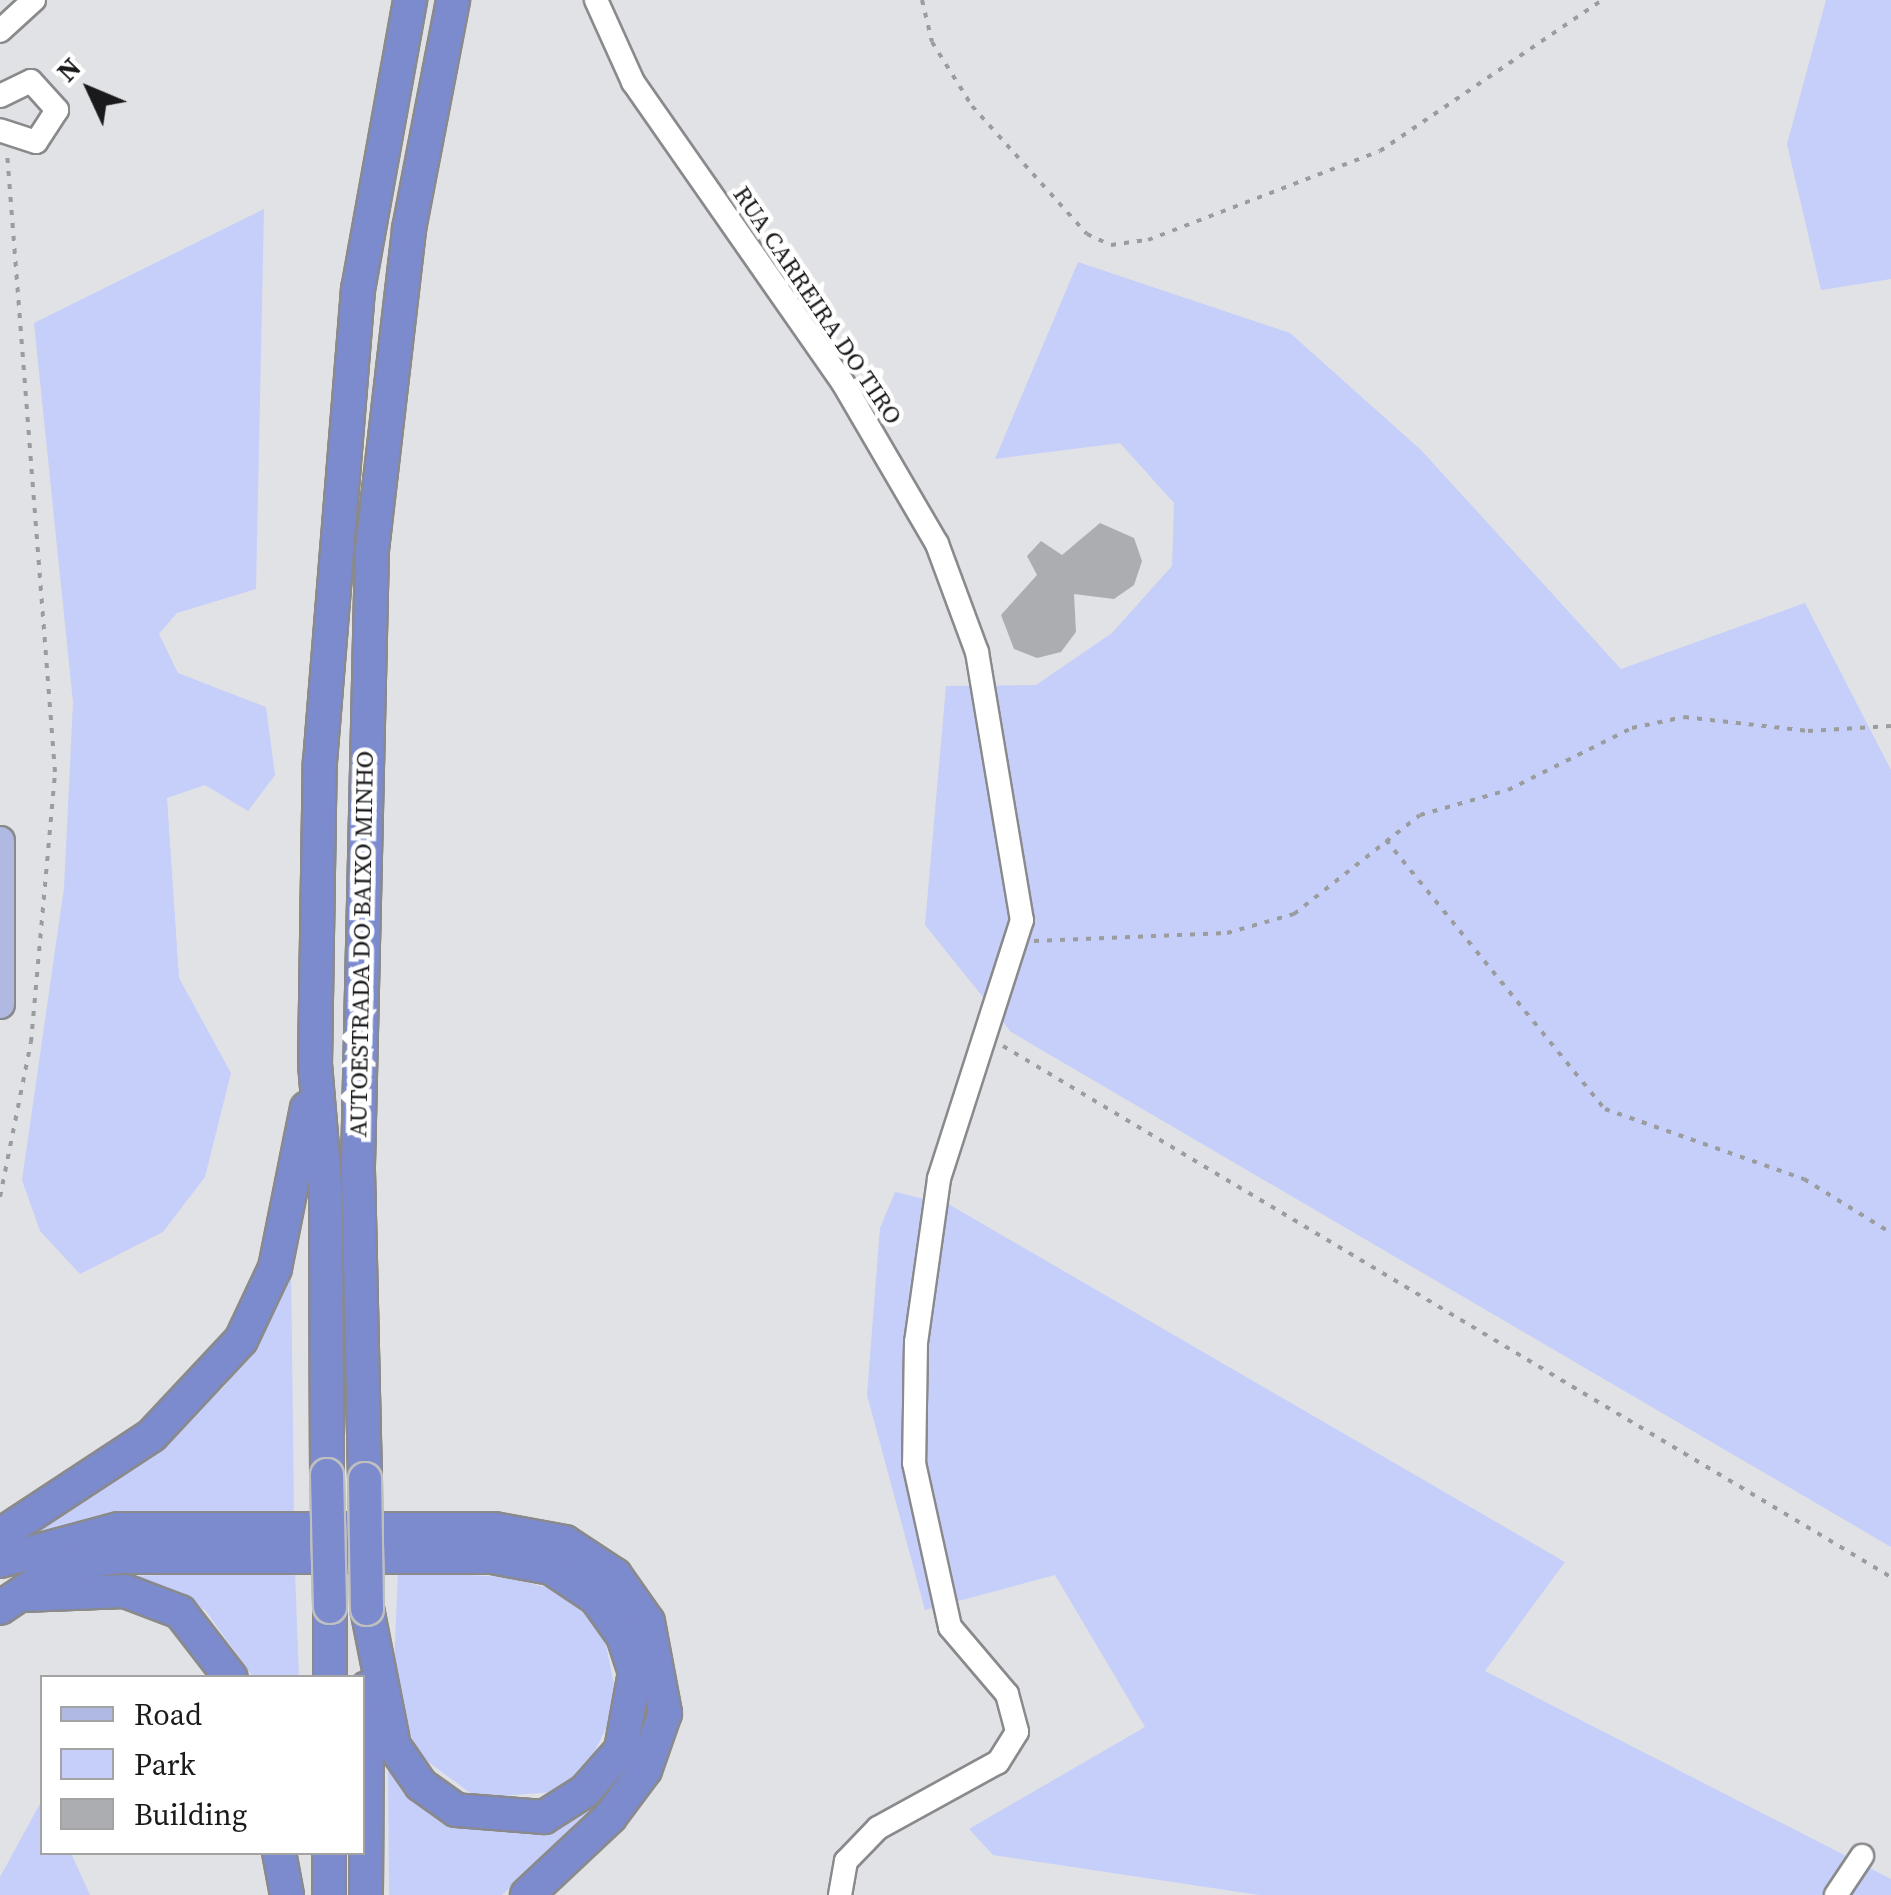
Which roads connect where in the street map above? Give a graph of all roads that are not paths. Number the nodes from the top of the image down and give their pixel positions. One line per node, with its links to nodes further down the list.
1 (34, 0): 5 (street)
2 (410, 0): 10 (highway, AUTOESTRADA DO BAIXO MINHO)
3 (453, 0): 14 (highway, AUTOESTRADA DO BAIXO MINHO, bridge)
4 (596, 0): 24 (street, RUA CARREIRA DO TIRO)
5 (0, 31)
6 (4, 84): 7 (street)
7 (3, 133)
8 (0, 841): 9 (main road)
9 (0, 1004)
10 (315, 1064): 11 (highway); 16 (highway, AUTOESTRADA DO BAIXO MINHO, bridge)
11 (0, 1535)
12 (0, 1561): 23 (highway)
13 (12, 1601): 14 (highway); 15 (highway)
14 (367, 1609): 22 (highway, AUTOESTRADA DO BAIXO MINHO)
15 (230, 1675)
16 (330, 1675)
17 (280, 1855): 20 (highway)
18 (329, 1855): 21 (highway)
19 (1862, 1856): 25 (street)
20 (287, 1895)
21 (329, 1895)
22 (366, 1895)
23 (527, 1895)
24 (840, 1895)
25 (1836, 1895)

